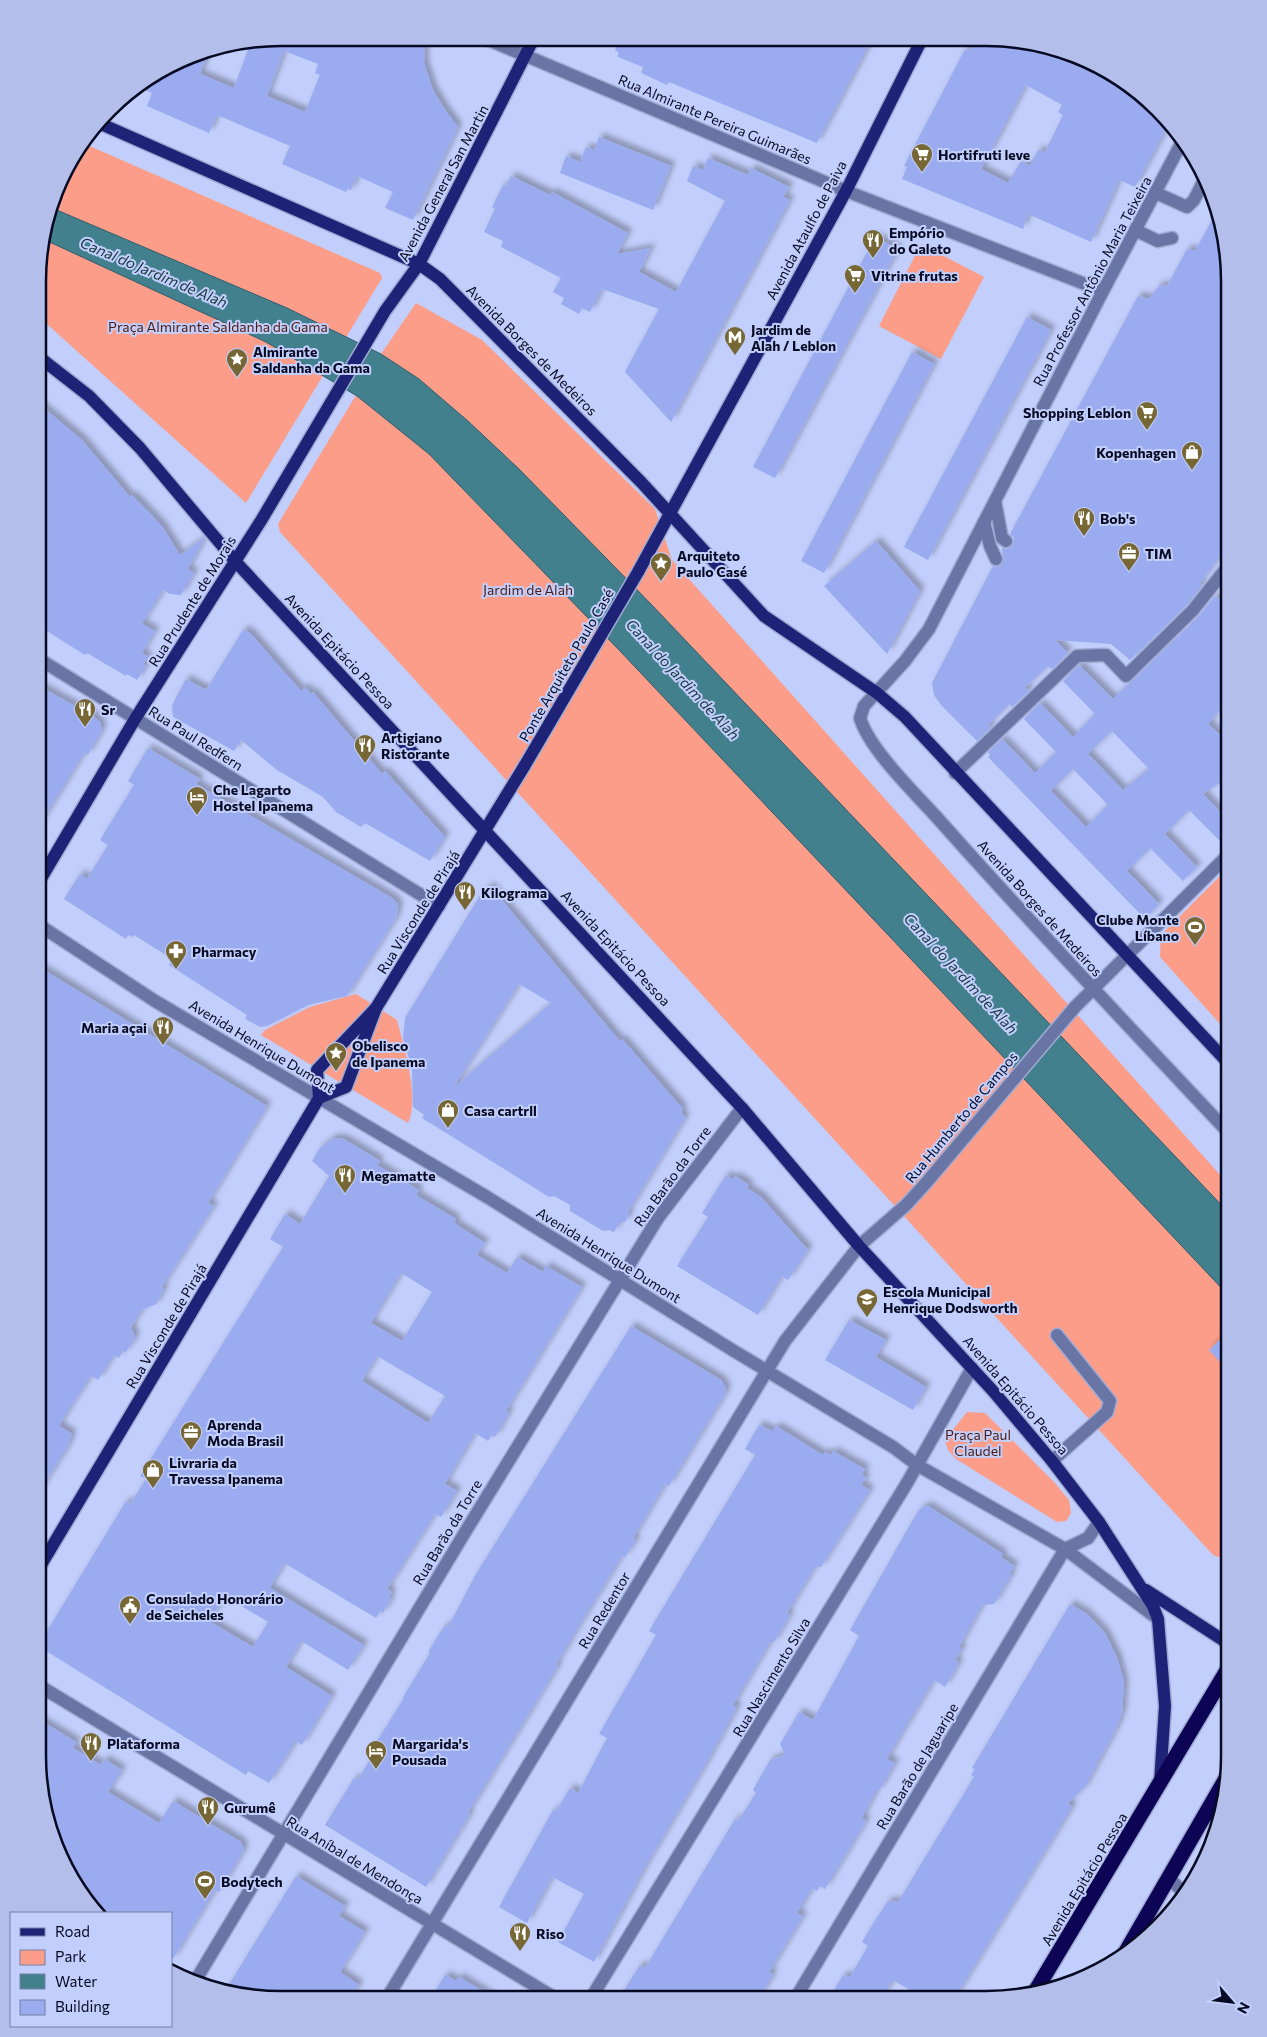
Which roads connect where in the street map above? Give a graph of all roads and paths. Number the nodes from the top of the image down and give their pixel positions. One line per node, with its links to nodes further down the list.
1 (504, 46): 4 (street, Rua Almirante Pereira Guimarães)
2 (530, 46): 4 (main road, Avenida General San Martin)
3 (918, 46): 8 (main road, Avenida Ataulfo de Paiva)
4 (526, 55): 8 (street, Rua Almirante Pereira Guimarães); 12 (main road, Avenida General San Martin)
5 (105, 126): 12 (main road, Avenida Borges de Medeiros)
6 (1179, 149): 9 (street, Rua Professor Antônio Maria Teixeira)
7 (1201, 186): 9 (street)
8 (846, 191): 13 (street, Rua Almirante Pereira Guimarães); 17 (main road, Avenida Ataulfo de Paiva)
9 (1156, 193): 10 (street, Rua Professor Antônio Maria Teixeira)
10 (1135, 230): 11 (street); 13 (street, Rua Professor Antônio Maria Teixeira)
11 (1172, 238)
12 (419, 264): 14 (main road, Avenida General San Martin); 17 (main road, Avenida Borges de Medeiros)
13 (1103, 291): 16 (street, Rua Professor Antônio Maria Teixeira)
14 (370, 336): 21 (main road, Rua Prudente de Morais)
15 (46, 362): 21 (main road, Avenida Epitácio Pessoa)
16 (995, 501): 18 (street, Rua Professor Antônio Maria Teixeira); 19 (street)
17 (670, 513): 24 (main road, Avenida Borges de Medeiros); 27 (main road, Ponte Arquiteto Paulo Casé, bridge)
18 (984, 522): 20 (street); 24 (street, Rua Professor Antônio Maria Teixeira)
19 (1006, 541)
20 (996, 559)
21 (235, 561): 25 (main road, Rua Prudente de Morais); 27 (main road, Avenida Epitácio Pessoa)
22 (1221, 575): 26 (street)
23 (46, 664): 25 (street, Rua Paul Redfern)
24 (877, 693): 26 (main road, Avenida Borges de Medeiros); 33 (street, Avenida Borges de Medeiros)
25 (135, 719): 29 (main road, Rua Prudente de Morais); 30 (street, Rua Paul Redfern)
26 (955, 773): 32 (main road, Avenida Borges de Medeiros)
27 (484, 831): 30 (main road, Rua Visconde de Pirajá); 37 (main road, Avenida Epitácio Pessoa)
28 (1221, 862): 32 (street, Rua Humberto de Campos)
29 (46, 870)
30 (439, 906): 34 (main road, Rua Visconde de Pirajá)
31 (46, 930): 36 (street, Avenida Henrique Dumont)
32 (1128, 954): 33 (street, Rua Humberto de Campos); 35 (main road, Avenida Borges de Medeiros)
33 (1093, 989): 38 (street, Avenida Borges de Medeiros); 39 (street, Rua Humberto de Campos)
34 (376, 1008): 36 (main road, Rua Visconde de Pirajá); 36 (main road, Rua Visconde de Pirajá)
35 (1221, 1055)
36 (319, 1098): 40 (street, Avenida Henrique Dumont); 48 (main road, Rua Visconde de Pirajá)
37 (742, 1108): 39 (main road, Avenida Epitácio Pessoa); 40 (street, Rua Barão da Torre)
38 (1221, 1125)
39 (860, 1246): 42 (main road, Avenida Epitácio Pessoa); 43 (street, Rua Redentor)
40 (621, 1280): 43 (street, Avenida Henrique Dumont); 56 (street, Rua Barão da Torre)
41 (1057, 1335): 44 (street)
42 (972, 1368): 44 (main road, Avenida Epitácio Pessoa); 45 (street, Rua Nascimento Silva)
43 (766, 1370): 45 (street, Avenida Henrique Dumont); 59 (street, Rua Redentor)
44 (1052, 1462): 46 (main road, Avenida Epitácio Pessoa)
45 (917, 1465): 47 (street, Avenida Henrique Dumont); 65 (street, Rua Nascimento Silva)
46 (1099, 1522): 47 (street); 49 (main road, Avenida Epitácio Pessoa)
47 (1065, 1549): 50 (street, Avenida Henrique Dumont); 66 (street, Rua Barão de Jaguaripe)
48 (46, 1557)
49 (1140, 1586): 50 (main road, Avenida Epitácio Pessoa); 51 (main road, Avenida Epitácio Pessoa)
50 (1158, 1619): 54 (main road, Avenida Epitácio Pessoa)
51 (1221, 1639)
52 (1221, 1680): 54 (highway, Avenida Epitácio Pessoa)
53 (46, 1690): 56 (street, Rua Aníbal de Mendonça)
54 (1159, 1785): 62 (highway, Avenida Epitácio Pessoa)
55 (1218, 1793): 57 (highway)
56 (283, 1834): 59 (street, Rua Aníbal de Mendonça); 61 (street, Rua Barão da Torre)
57 (1170, 1879): 58 (street); 60 (highway)
58 (1179, 1888)
59 (432, 1923): 63 (street, Rua Redentor); 64 (street, Rua Aníbal de Mendonça)
60 (1135, 1937)
61 (198, 1975)
62 (1039, 1985)
63 (391, 1991)
64 (544, 1991)
65 (596, 1991)
66 (800, 1991)

